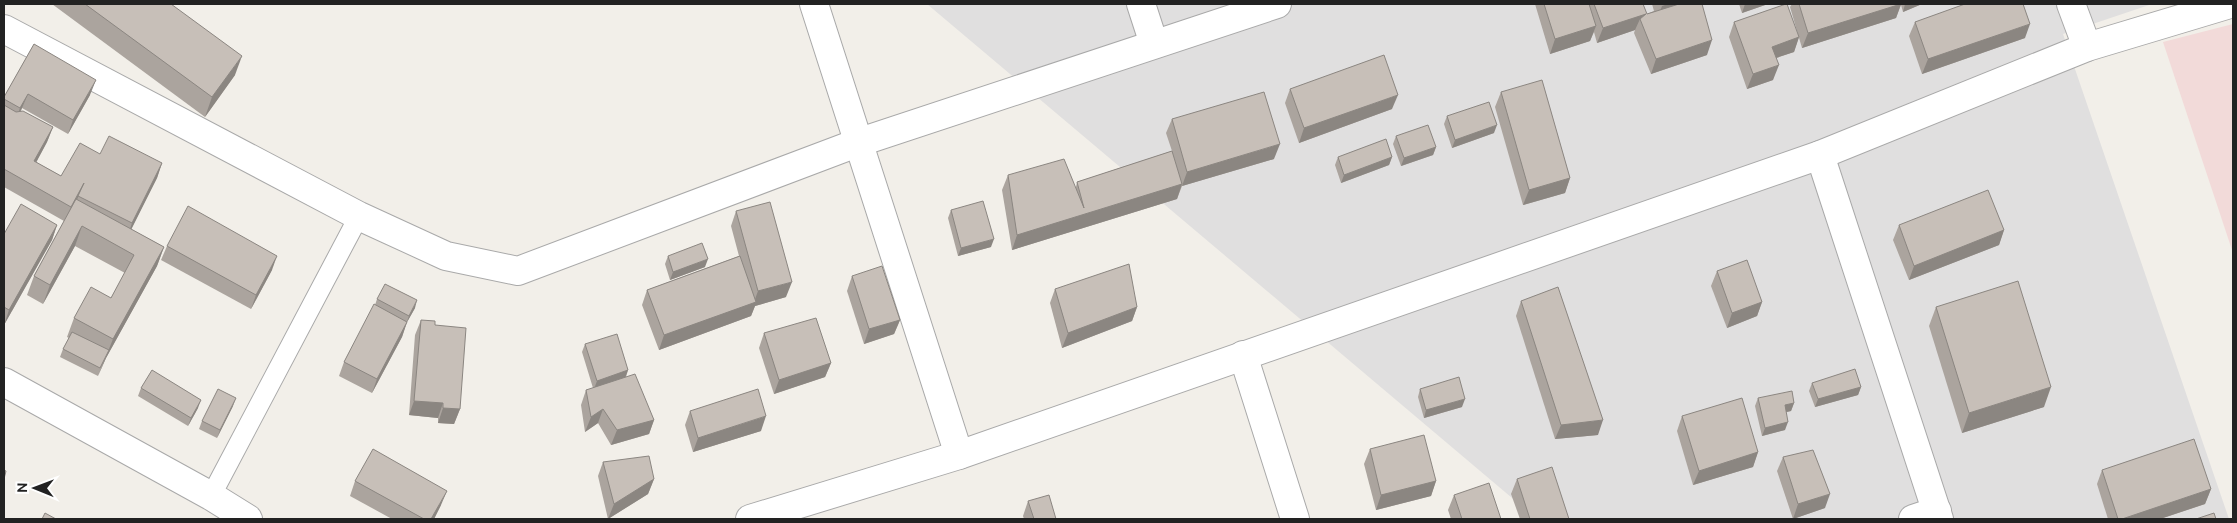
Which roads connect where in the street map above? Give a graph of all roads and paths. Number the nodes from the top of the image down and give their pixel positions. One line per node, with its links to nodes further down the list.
1 (814, 4): 9 (street)
2 (1141, 4): 7 (street)
3 (1277, 4): 7 (street)
4 (2071, 4): 8 (street)
5 (2230, 4): 8 (street)
6 (4, 29): 11 (street)
7 (1154, 44): 9 (street)
8 (2087, 47): 10 (street)
9 (857, 143): 11 (street); 14 (street)
10 (1820, 154): 12 (street); 16 (street)
11 (359, 216): 15 (lane)
12 (1243, 355): 14 (street); 19 (street)
13 (4, 382): 15 (street)
14 (958, 455): 18 (street)
15 (211, 496): 17 (street)
16 (1930, 517)
17 (248, 519)
18 (750, 519)
19 (1295, 519)

